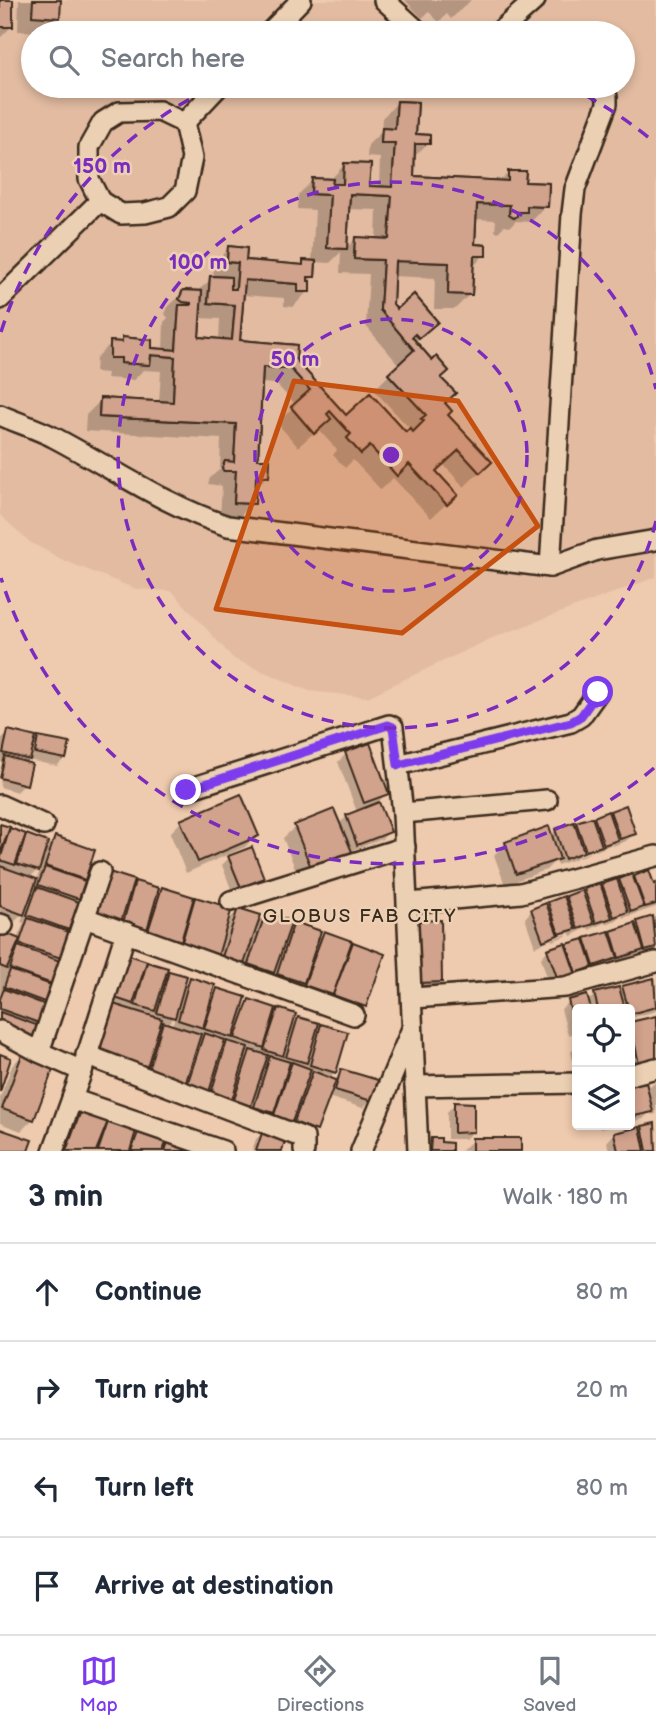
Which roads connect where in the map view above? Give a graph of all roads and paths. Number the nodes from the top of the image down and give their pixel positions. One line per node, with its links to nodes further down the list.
1 (301, 0): 4 (street)
2 (384, 0): 5 (street)
3 (535, 0): 6 (street)
4 (281, 21)
5 (407, 21)
6 (511, 21)
7 (208, 98): 9 (street)
8 (607, 98): 14 (street)
9 (184, 123): 10 (street); 10 (street)
10 (100, 201): 11 (street)
11 (0, 299)
12 (0, 415): 14 (street)
13 (656, 540): 14 (street)
14 (550, 567)
15 (598, 692): 16 (street)
16 (398, 765): 17 (street); 20 (street)
17 (186, 790)
18 (547, 800): 20 (street)
19 (0, 806): 21 (street)
20 (403, 813): 22 (street)
21 (44, 825)
22 (405, 847): 25 (street); 26 (street)
23 (656, 856): 26 (street)
24 (100, 872): 27 (street)
25 (231, 901)
26 (409, 903): 30 (street)
27 (85, 918): 28 (street); 34 (street)
28 (126, 932): 31 (street); 35 (street)
29 (656, 962): 30 (street)
30 (413, 998): 32 (street)
31 (354, 1015)
32 (414, 1024): 39 (street); 44 (street)
33 (0, 1031): 34 (street)
34 (39, 1052): 35 (street)
35 (84, 1063): 40 (street); 43 (street)
36 (656, 1068): 37 (street)
37 (635, 1074)
38 (572, 1083): 39 (street)
39 (415, 1086): 45 (street)
40 (72, 1098): 41 (street); 42 (street)
41 (53, 1151)
42 (223, 1151)
43 (304, 1151)
44 (361, 1151)
45 (418, 1151)

